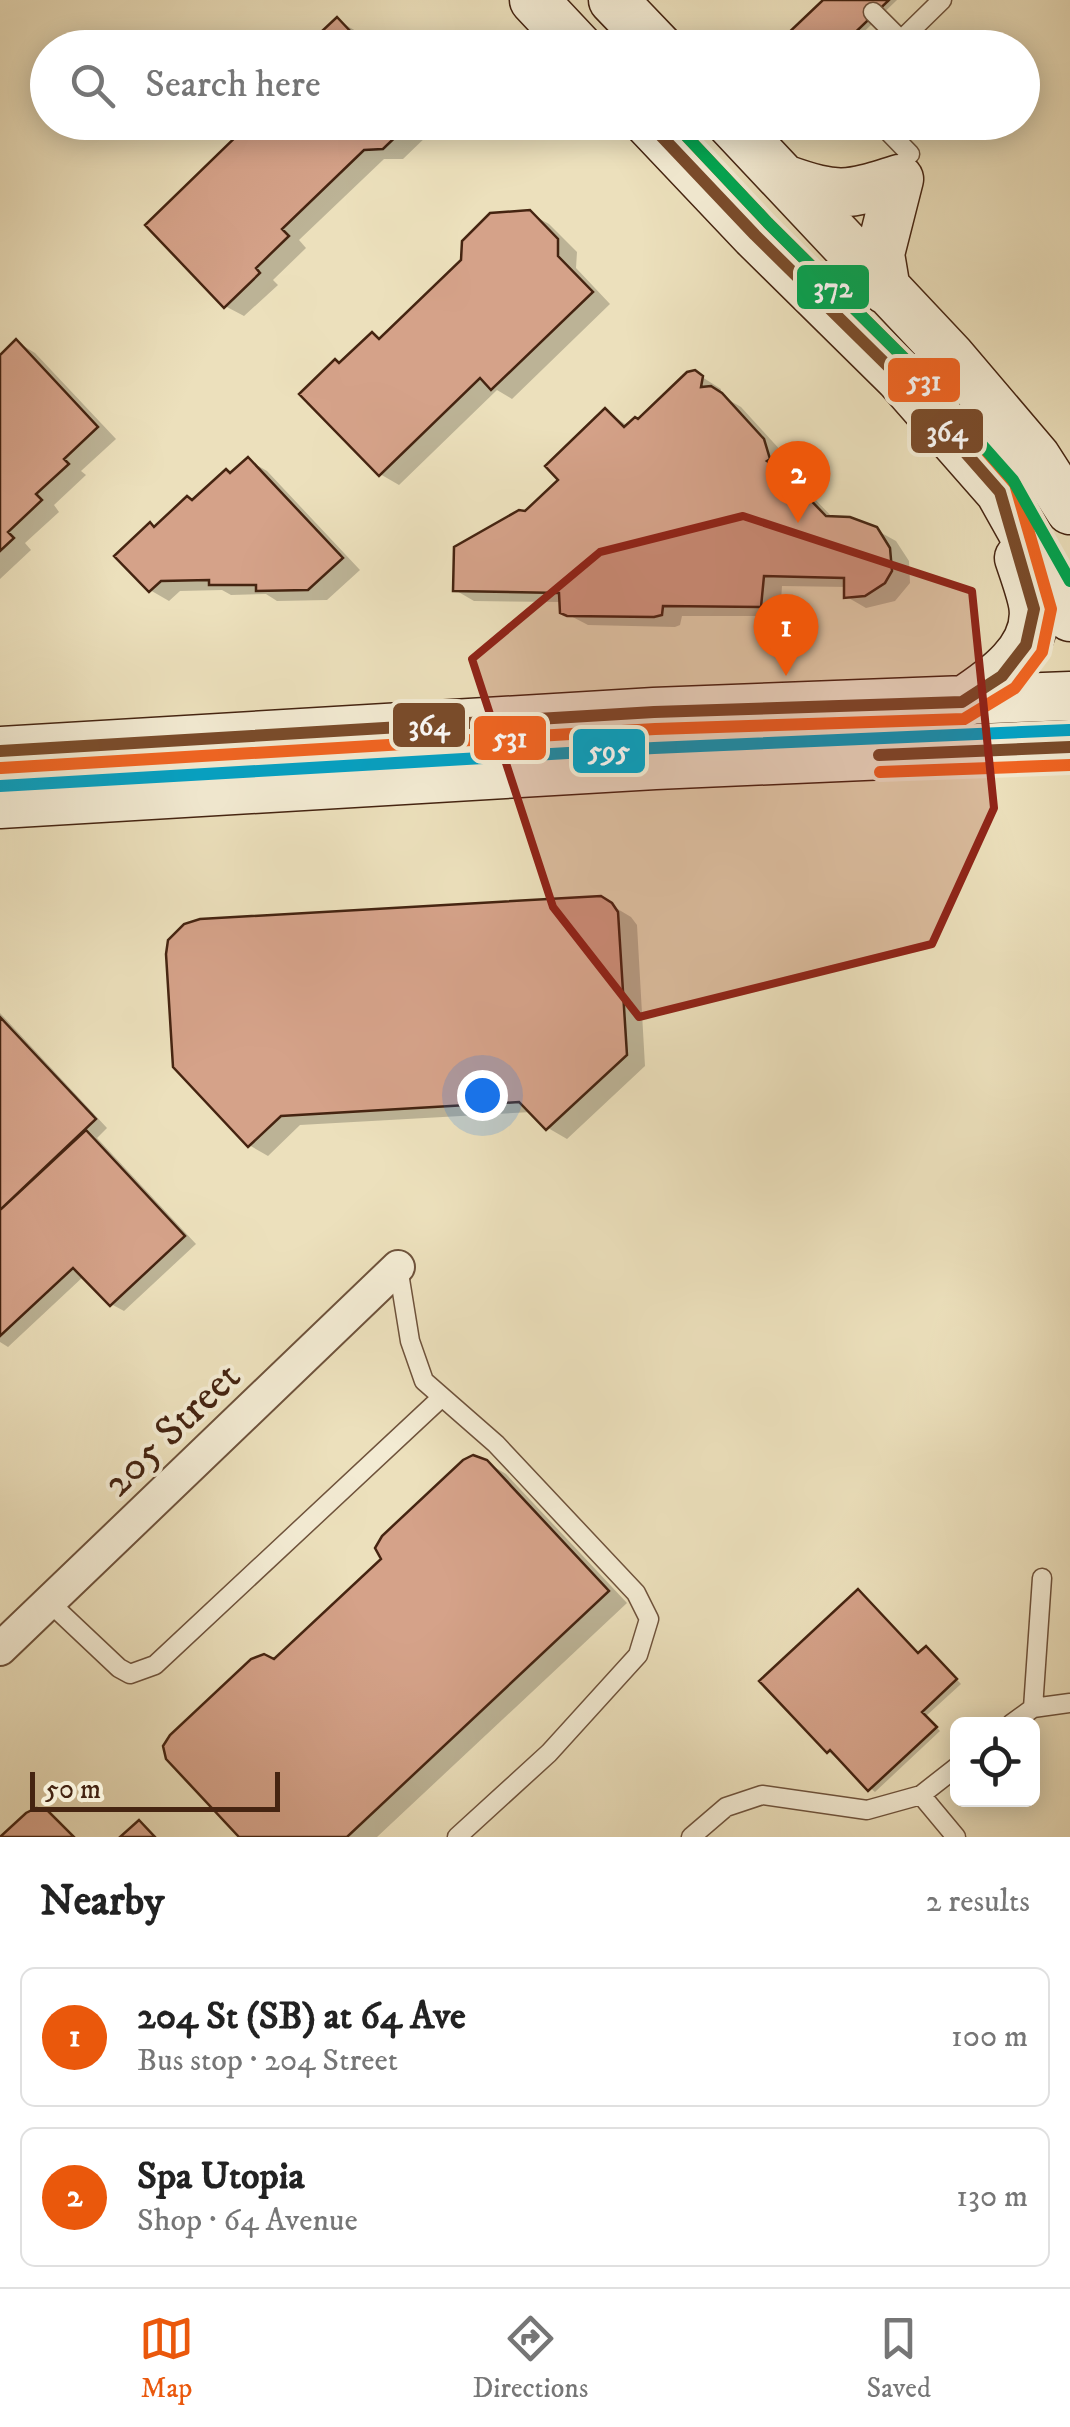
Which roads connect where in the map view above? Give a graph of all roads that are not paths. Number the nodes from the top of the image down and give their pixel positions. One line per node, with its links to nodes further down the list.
1 (534, 0): 5 (main road)
2 (613, 0): 6 (main road)
3 (942, 0): 8 (lane)
4 (874, 12): 7 (lane)
5 (562, 30)
6 (641, 30)
7 (887, 30)
8 (911, 30)
9 (665, 140): 15 (main road)
10 (747, 140): 13 (main road)
11 (896, 140): 12 (lane)
12 (910, 154)
13 (784, 179): 14 (main road); 14 (main road)
14 (886, 290): 16 (main road)
15 (1000, 492): 17 (main road); 19 (main road)
16 (1070, 510)
17 (1070, 617)
18 (1070, 696): 19 (main road)
19 (962, 702): 21 (main road)
20 (1070, 747): 22 (main road)
21 (0, 751)
22 (0, 804)
23 (398, 1268): 24 (lane); 26 (street, 205 Street)
24 (442, 1397): 26 (lane); 33 (lane)
25 (1042, 1578): 29 (lane)
26 (50, 1602): 27 (street, 205 Street)
27 (0, 1649)
28 (1070, 1703): 29 (lane)
29 (1032, 1708): 30 (lane)
30 (1020, 1717)
31 (950, 1772): 32 (lane)
32 (921, 1795): 34 (lane); 35 (lane)
33 (457, 1837)
34 (691, 1837)
35 (956, 1837)

